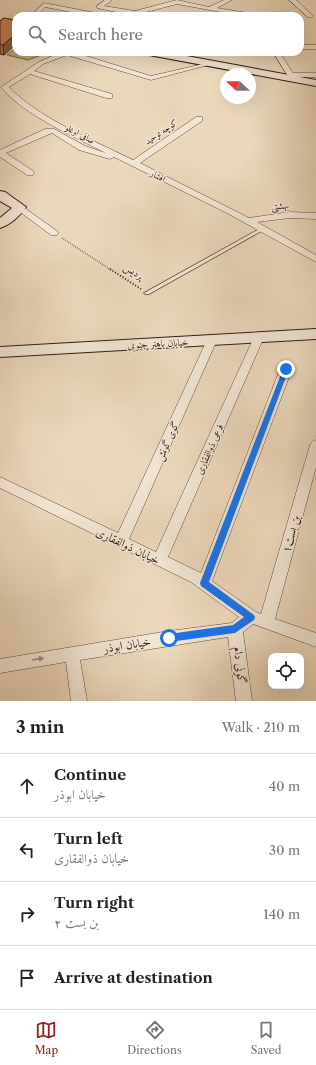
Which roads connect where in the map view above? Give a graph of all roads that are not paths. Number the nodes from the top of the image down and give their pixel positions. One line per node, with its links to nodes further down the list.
1 (109, 0): 8 (street)
2 (229, 0): 5 (street)
3 (292, 0): 11 (street)
4 (178, 1): 5 (street); 9 (street)
5 (210, 9): 10 (street)
6 (38, 12): 7 (street)
7 (80, 12)
8 (128, 12)
9 (138, 12)
10 (229, 12)
11 (313, 16)
12 (304, 47): 13 (street)
13 (316, 47)
14 (58, 56): 19 (street)
15 (79, 56): 18 (street)
16 (171, 56): 18 (street)
17 (279, 56): 21 (street)
18 (210, 63): 21 (street)
19 (28, 71): 23 (street); 26 (street, افشار)
20 (316, 74): 21 (street)
21 (293, 77): 22 (street)
22 (316, 83)
23 (109, 96)
24 (199, 119): 26 (street, کوچه توحید)
25 (1, 152): 26 (street, صافی اوغلو); 27 (street)
26 (131, 162): 31 (street, افشار)
27 (30, 173)
28 (0, 195): 29 (street)
29 (19, 208): 32 (street); 34 (street)
30 (316, 216): 31 (street, بهشتی)
31 (247, 221): 33 (street, افشار)
32 (0, 224)
33 (263, 230): 35 (street, افشار); 36 (lane, پردیس)
34 (54, 233)
35 (316, 259)
36 (147, 293)
37 (316, 334): 38 (street, خیابان باهنر جنوبی)
38 (259, 337): 39 (street, خیابان باهنر جنوبی); 45 (street, فرعی ذوالفقاری)
39 (212, 340): 40 (street, خیابان باهنر جنوبی); 44 (street, گوی گونش)
40 (0, 352)
41 (286, 369): 46 (street)
42 (316, 445): 48 (street, بن بست۱)
43 (0, 482): 44 (street, خیابان ذوالفقاری)
44 (122, 542): 45 (street, خیابان ذوالفقاری)
45 (159, 561): 46 (street, خیابان ذوالفقاری)
46 (204, 583): 47 (street, خیابان ذوالفقاری)
47 (251, 617): 48 (street, خیابان ذوالفقاری); 49 (street, خیابان ابوذر)
48 (266, 623): 50 (street, خیابان ذوالفقاری)
49 (235, 629): 51 (street, خیابان ابوذر); 54 (street, گونی دام)
50 (316, 640)
51 (72, 654): 52 (street, خیابان ابوذر, one-way to 51); 53 (street)
52 (0, 666)
53 (79, 701)
54 (244, 701)

